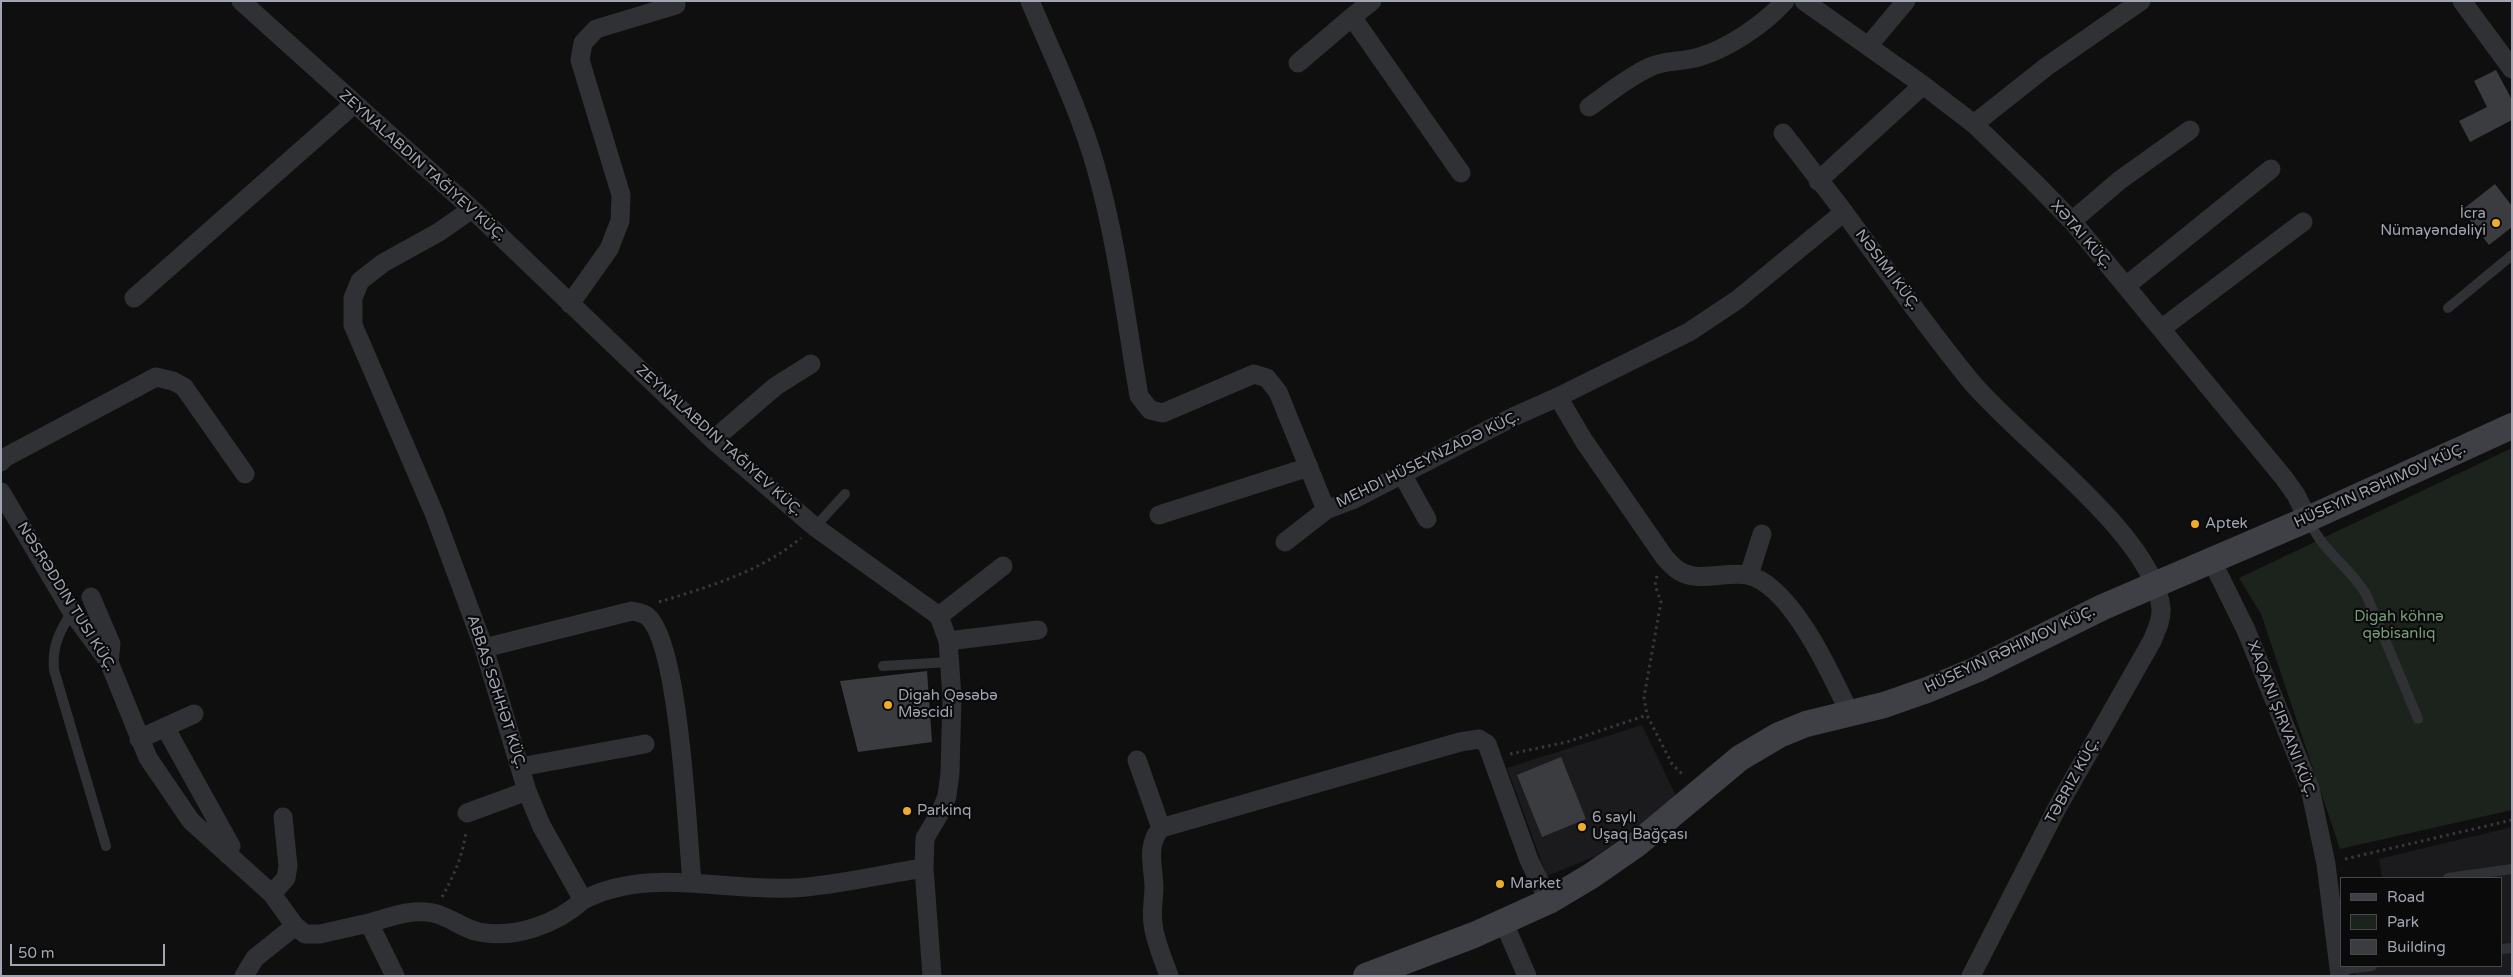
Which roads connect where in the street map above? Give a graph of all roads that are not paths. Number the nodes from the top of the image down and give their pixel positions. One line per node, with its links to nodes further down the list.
1 (241, 1): 15 (street)
2 (1030, 1): 38 (street, MEHDI HÜSEYNZADƏ KÜÇ.)
3 (1372, 1): 10 (street)
4 (1785, 1): 16 (street)
5 (1804, 1): 11 (street, XƏTAI KÜÇ.)
6 (1906, 1): 11 (street)
7 (2141, 1): 17 (street)
8 (2462, 1): 13 (street)
9 (679, 3): 30 (street)
10 (1352, 17): 12 (street); 21 (street)
11 (1868, 45): 14 (street, XƏTAI KÜÇ.)
12 (1298, 63)
13 (2512, 69)
14 (1924, 85): 17 (street, XƏTAI KÜÇ.); 22 (street)
15 (354, 104): 23 (street); 29 (street)
16 (1589, 108)
17 (1974, 124): 25 (street, XƏTAI KÜÇ.)
18 (2190, 130): 25 (street)
19 (1783, 133): 22 (street, NƏSIMI KÜÇ.)
20 (2272, 169): 28 (street)
21 (1461, 173)
22 (1818, 181): 24 (street, NƏSIMI KÜÇ.)
23 (472, 208): 30 (street); 59 (street, ABBAS SƏHHƏT KÜÇ.)
24 (1844, 212): 34 (street); 53 (street, NƏSIMI KÜÇ.)
25 (2072, 221): 28 (street, XƏTAI KÜÇ.)
26 (2302, 222): 32 (street)
27 (2512, 255): 31 (lane)
28 (2126, 286): 32 (street, XƏTAI KÜÇ.)
29 (134, 298)
30 (570, 304): 36 (street)
31 (2448, 308)
32 (2161, 329): 46 (street, XƏTAI KÜÇ.)
33 (811, 364): 36 (street)
34 (1558, 397): 40 (street, MEHDI HÜSEYNZADƏ KÜÇ.); 52 (street)
35 (2512, 426): 46 (main road, HÜSEYIN RƏHIMOV KÜÇ.)
36 (713, 440): 47 (street)
37 (1, 462): 39 (street)
38 (1309, 467): 43 (street, MEHDI HÜSEYNZADƏ KÜÇ.); 44 (street)
39 (245, 474)
40 (1402, 474): 43 (street, MEHDI HÜSEYNZADƏ KÜÇ.); 45 (street)
41 (1, 492): 55 (street, NƏSRƏDDIN TUSI KÜÇ.)
42 (845, 494): 47 (lane)
43 (1326, 510): 49 (street)
44 (1159, 515)
45 (1427, 518)
46 (2308, 519): 50 (main road, HÜSEYIN RƏHIMOV KÜÇ.); 65 (lane)
47 (815, 527): 56 (street)
48 (1762, 534): 52 (street)
49 (1285, 542)
50 (2211, 559): 53 (main road, HÜSEYIN RƏHIMOV KÜÇ.); 82 (street, XAQANI ŞIRVANI KÜÇ.)
51 (1003, 566): 56 (street)
52 (1749, 576): 64 (street)
53 (2154, 584): 64 (main road, HÜSEYIN RƏHIMOV KÜÇ.); 96 (street, TƏBRIZ KÜÇ.)
54 (91, 598): 60 (street)
55 (72, 612): 60 (street, NƏSRƏDDIN TUSI KÜÇ.); 75 (lane)
56 (939, 616): 58 (street)
57 (1038, 630): 58 (street)
58 (948, 641): 61 (street)
59 (484, 648): 70 (street, ABBAS SƏHHƏT KÜÇ.); 80 (street)
60 (109, 662): 67 (street, NƏSRƏDDIN TUSI KÜÇ.)
61 (950, 662): 62 (lane); 77 (street)
62 (883, 666)
63 (194, 714): 66 (street)
64 (1850, 714): 84 (main road, HÜSEYIN RƏHIMOV KÜÇ.)
65 (2418, 719)
66 (165, 727): 67 (street); 76 (street)
67 (139, 739): 76 (street, NƏSRƏDDIN TUSI KÜÇ.)
68 (645, 744): 70 (street)
69 (1137, 760): 74 (street)
70 (520, 767): 71 (street, ABBAS SƏHHƏT KÜÇ.)
71 (527, 791): 72 (street); 83 (street, ABBAS SƏHHƏT KÜÇ.)
72 (467, 813)
73 (283, 817): 81 (street)
74 (1161, 828): 84 (street); 93 (street)
75 (106, 846)
76 (228, 854): 81 (street, NƏSRƏDDIN TUSI KÜÇ.)
77 (924, 868): 80 (street); 92 (street)
78 (2512, 869): 79 (lane)
79 (2455, 877)
80 (692, 881): 83 (street)
81 (272, 894): 87 (street, NƏSRƏDDIN TUSI KÜÇ.)
82 (2336, 894): 89 (street, XAQANI ŞIRVANI KÜÇ.)
83 (583, 900): 85 (street)
84 (1549, 901): 86 (main road, HÜSEYIN RƏHIMOV KÜÇ.)
85 (368, 923): 87 (street); 91 (street)
86 (1504, 923): 94 (main road, HÜSEYIN RƏHIMOV KÜÇ.); 95 (street)
87 (295, 926): 90 (street)
88 (2367, 967): 89 (lane)
89 (2340, 973)
90 (244, 976)
91 (395, 976)
92 (932, 976)
93 (1169, 976)
94 (1366, 976)
95 (1528, 976)
96 (1971, 976)

